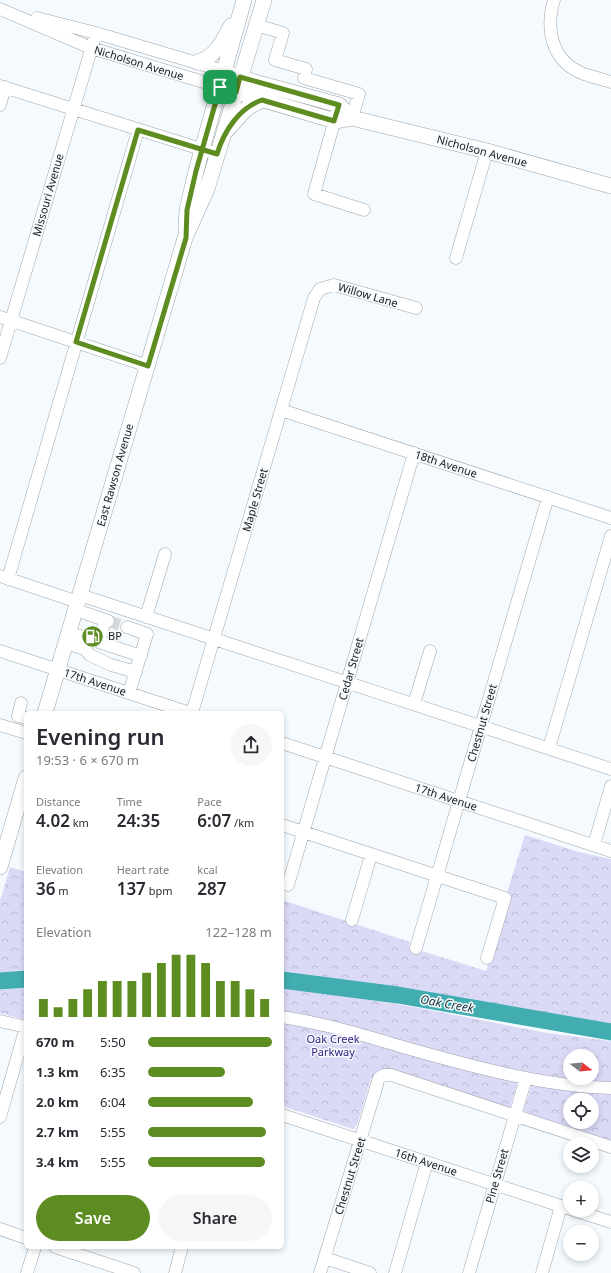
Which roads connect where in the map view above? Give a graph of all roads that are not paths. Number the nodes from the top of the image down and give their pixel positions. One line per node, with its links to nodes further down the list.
1 (264, 0): 5 (main road, East Rawson Avenue)
2 (554, 0): 11 (street)
3 (243, 2): 8 (main road); 9 (main road, East Rawson Avenue)
4 (0, 8): 6 (street, Nicholson Avenue); 7 (street, Nicholson Avenue)
5 (256, 25): 10 (main road, East Rawson Avenue); 19 (street)
6 (96, 33): 7 (street, Missouri Avenue); 8 (street, Nicholson Avenue)
7 (91, 48): 13 (street, Nicholson Avenue); 18 (street, Missouri Avenue)
8 (197, 62): 9 (street, Nicholson Avenue)
9 (224, 72): 10 (main road, Nicholson Avenue); 13 (main road, East Rawson Avenue)
10 (240, 77): 14 (main road, East Rawson Avenue); 17 (main road, Nicholson Avenue)
11 (611, 82)
12 (3, 86): 16 (street); 18 (street)
13 (220, 87): 14 (main road, Nicholson Avenue); 23 (main road, East Rawson Avenue)
14 (236, 92): 15 (main road, Nicholson Avenue); 22 (main road, East Rawson Avenue)
15 (262, 100): 20 (main road, Nicholson Avenue); 22 (main road)
16 (0, 104)
17 (339, 105): 19 (main road, Nicholson Avenue); 20 (street)
18 (73, 109): 21 (street); 31 (street, Missouri Avenue)
19 (352, 118): 20 (main road, Nicholson Avenue); 24 (main road, Nicholson Avenue)
20 (334, 121): 26 (street)
21 (138, 130): 23 (street); 32 (street)
22 (219, 147): 23 (street); 27 (main road, East Rawson Avenue)
23 (202, 150): 27 (main road, East Rawson Avenue)
24 (487, 151): 25 (main road, Nicholson Avenue); 28 (street)
25 (611, 186)
26 (364, 210)
27 (186, 238): 34 (main road, East Rawson Avenue)
28 (456, 258)
29 (320, 289): 30 (street, Willow Lane); 35 (street, Maple Street)
30 (416, 308)
31 (5, 319): 32 (street); 33 (street, Missouri Avenue)
32 (76, 342): 34 (street); 41 (street)
33 (0, 358)
34 (148, 366): 42 (main road, East Rawson Avenue)
35 (281, 410): 36 (street, 18th Avenue); 46 (street, Maple Street)
36 (414, 453): 37 (street, 18th Avenue); 54 (street, Cedar Street)
37 (548, 497): 38 (street, 18th Avenue); 63 (street, Chestnut Street)
38 (611, 518)
39 (611, 536): 66 (street)
40 (165, 554): 43 (street)
41 (4, 577): 42 (street)
42 (78, 602): 43 (street); 45 (main road, East Rawson Avenue); 47 (street)
43 (146, 617): 46 (street)
44 (127, 627): 50 (street)
45 (68, 638): 47 (street); 51 (street); 52 (main road, East Rawson Avenue)
46 (214, 639): 54 (street); 60 (street, Maple Street)
47 (94, 640): 50 (street); 51 (street)
48 (0, 651): 52 (street, 17th Avenue)
49 (430, 651): 57 (street)
50 (141, 656): 53 (street)
51 (94, 657): 53 (street)
52 (58, 670): 55 (street, 17th Avenue); 58 (main road, East Rawson Avenue)
53 (136, 672): 55 (street)
54 (347, 682): 57 (street); 67 (street, Cedar Street)
55 (129, 693): 59 (street, 17th Avenue)
56 (21, 702): 61 (street)
57 (414, 704): 63 (street)
58 (46, 711)
59 (185, 711)
60 (192, 711)
61 (24, 718)
62 (0, 724): 64 (street)
63 (481, 726): 66 (street); 71 (street, Chestnut Street)
64 (24, 732)
65 (284, 744): 67 (street, 17th Avenue)
66 (549, 748): 68 (street)
67 (325, 758): 71 (street, 17th Avenue); 73 (street, Cedar Street)
68 (611, 769)
69 (24, 785): 77 (main road)
70 (611, 786): 74 (street)
71 (459, 802): 74 (street, 17th Avenue); 78 (street, Chestnut Street)
72 (284, 827): 73 (street)
73 (304, 832): 76 (street); 79 (street, Cedar Street)
74 (594, 846): 75 (street, 17th Avenue)
75 (611, 851)
76 (371, 855): 78 (street); 80 (street)
77 (0, 867)
78 (437, 876): 81 (street, Chestnut Street); 82 (street)
79 (288, 885)
80 (352, 920)
81 (416, 948)
82 (487, 958)
83 (284, 1017): 87 (street)
84 (0, 1021): 85 (street)
85 (24, 1027)
86 (24, 1034): 90 (street)
87 (526, 1078): 88 (street); 91 (street, Pine Street)
88 (611, 1088)
89 (284, 1116): 92 (street, 16th Avenue)
90 (0, 1117)
91 (515, 1117): 92 (street, Chestnut Street); 93 (street); 95 (street, Pine Street)
92 (360, 1140): 94 (street, 16th Avenue); 105 (street, Chestnut Street)
93 (611, 1147)
94 (426, 1162): 95 (street, 16th Avenue); 111 (street)
95 (495, 1184): 96 (street, 16th Avenue); 112 (street, Pine Street)
96 (563, 1206)
97 (563, 1213): 113 (street)
98 (596, 1217): 99 (street)
99 (611, 1222)
100 (0, 1229): 101 (street)
101 (24, 1237)
102 (33, 1249): 106 (street)
103 (61, 1249): 107 (street)
104 (181, 1249): 108 (street)
105 (325, 1258): 109 (street, Chestnut Street); 110 (street)
106 (27, 1273)
107 (134, 1273)
108 (175, 1273)
109 (320, 1273)
110 (370, 1273)
111 (395, 1273)
112 (469, 1273)
113 (542, 1273)

